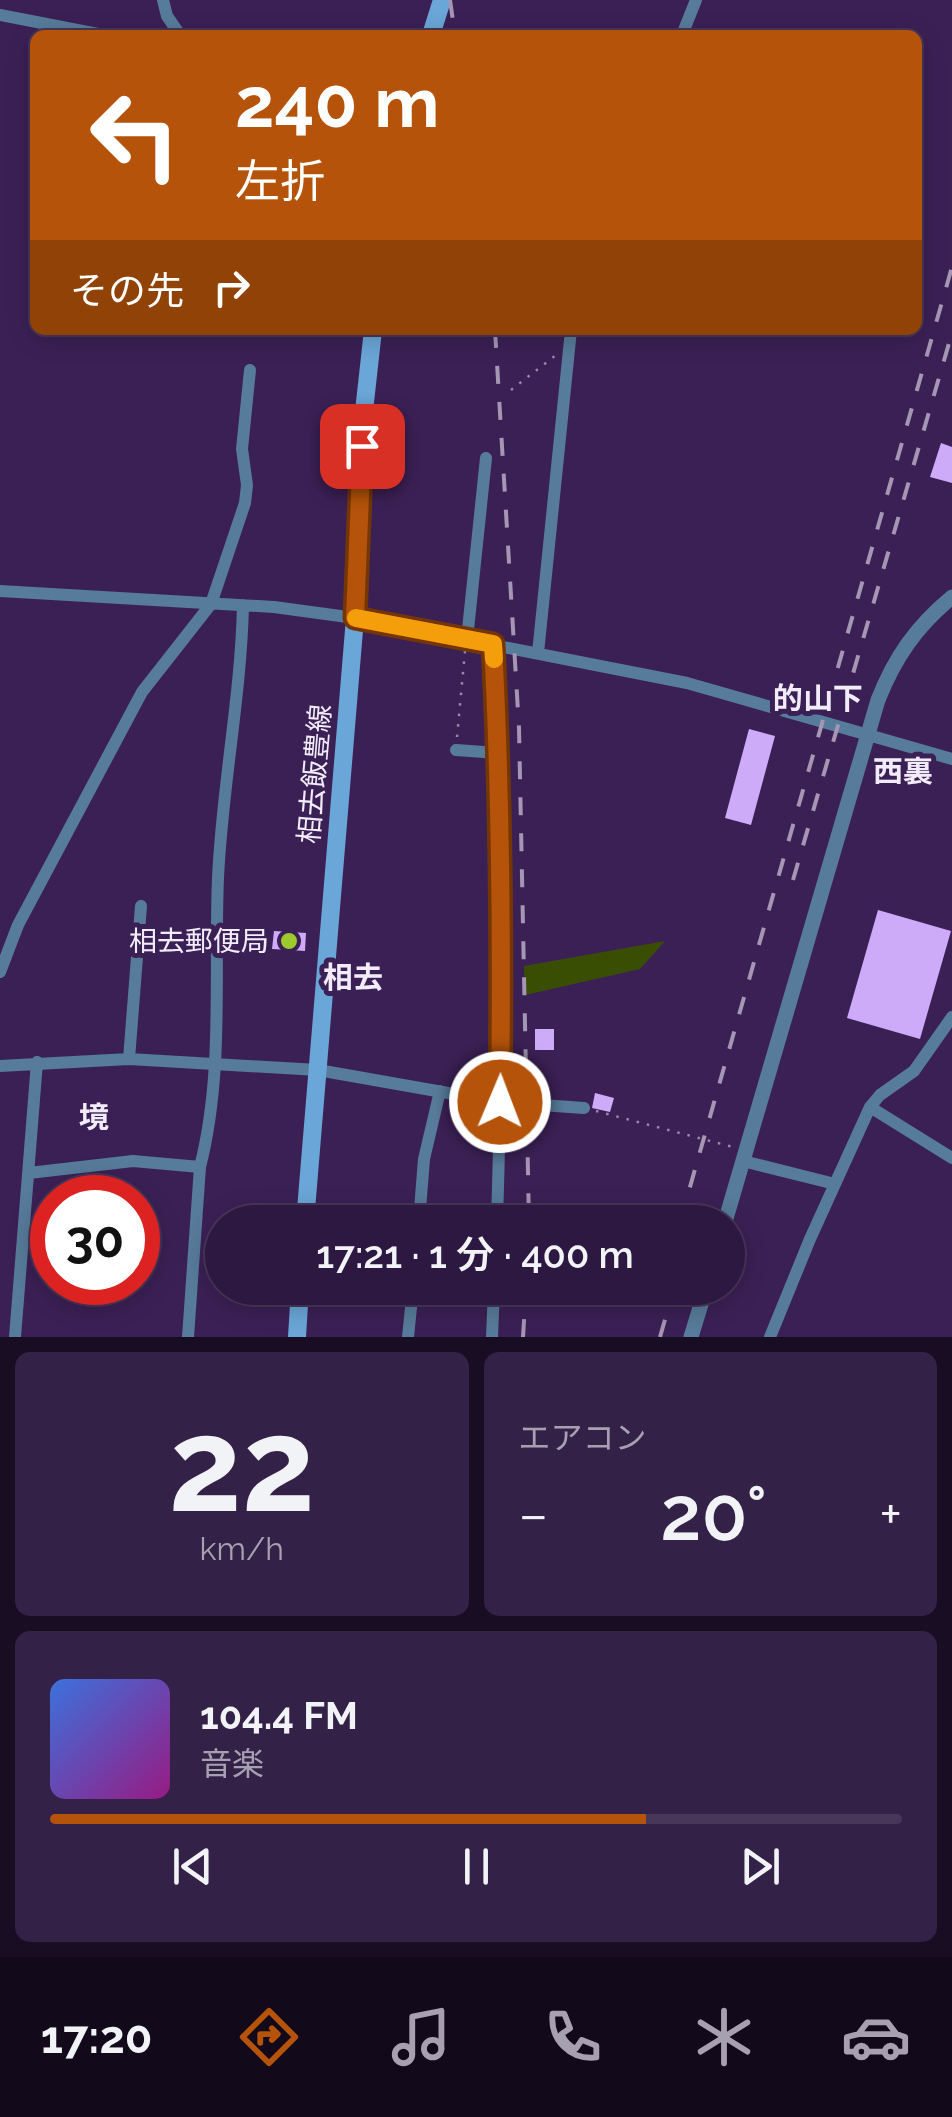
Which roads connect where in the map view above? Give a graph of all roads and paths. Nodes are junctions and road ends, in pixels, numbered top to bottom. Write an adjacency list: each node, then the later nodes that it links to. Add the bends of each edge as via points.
1 (163, 0): 6 (street)
2 (442, 0): 7 (main road)
3 (696, 0): 8 (street)
4 (0, 15): 5 (street)
5 (77, 30)
6 (177, 30)
7 (433, 30)
8 (684, 30)
9 (372, 335): 19 (main road, 相去飯豊線)
10 (570, 335): 11 (street)
11 (568, 345): 13 (path); 22 (street)
12 (250, 370): 17 (street, via 242,450 248,485)
13 (511, 390)
14 (486, 458): 20 (street)
15 (0, 591): 17 (street)
16 (952, 597): 39 (street, via 906,642 878,700)
17 (212, 604): 18 (street); 27 (street, via 142,692 18,925)
18 (242, 605): 19 (street); 31 (street, via 242,666 218,876)
19 (355, 618): 20 (street); 33 (main road, 相去飯豊線)
20 (467, 640): 21 (street); 23 (path)
21 (493, 644): 22 (street); 24 (street)
22 (538, 653): 25 (street, via 750,700)
23 (456, 750): 24 (street)
24 (498, 753): 35 (street)
25 (952, 758)
26 (142, 906): 29 (street)
27 (0, 972)
28 (952, 1017): 36 (street, via 914,1071)
29 (129, 1059): 30 (street); 31 (street)
30 (37, 1062): 32 (street); 41 (street)
31 (214, 1063): 33 (street); 40 (street)
32 (0, 1066)
33 (318, 1070): 34 (street); 43 (main road, 相去飯豊線)
34 (440, 1091): 35 (street); 44 (street)
35 (500, 1102): 37 (street); 45 (street)
36 (870, 1107): 38 (street); 42 (street)
37 (584, 1108)
38 (952, 1158)
39 (743, 1161): 42 (street); 46 (street)
40 (200, 1167): 41 (street, via 132,1161); 52 (street)
41 (28, 1173): 51 (street)
42 (835, 1184): 57 (street)
43 (306, 1205)
44 (420, 1205)
45 (497, 1205)
46 (730, 1205)
47 (299, 1305): 53 (main road)
48 (411, 1305): 54 (street)
49 (493, 1305): 55 (street)
50 (701, 1305): 56 (street)
51 (15, 1337)
52 (188, 1337)
53 (297, 1337)
54 (408, 1337)
55 (492, 1337)
56 (691, 1337)
57 (770, 1337)

